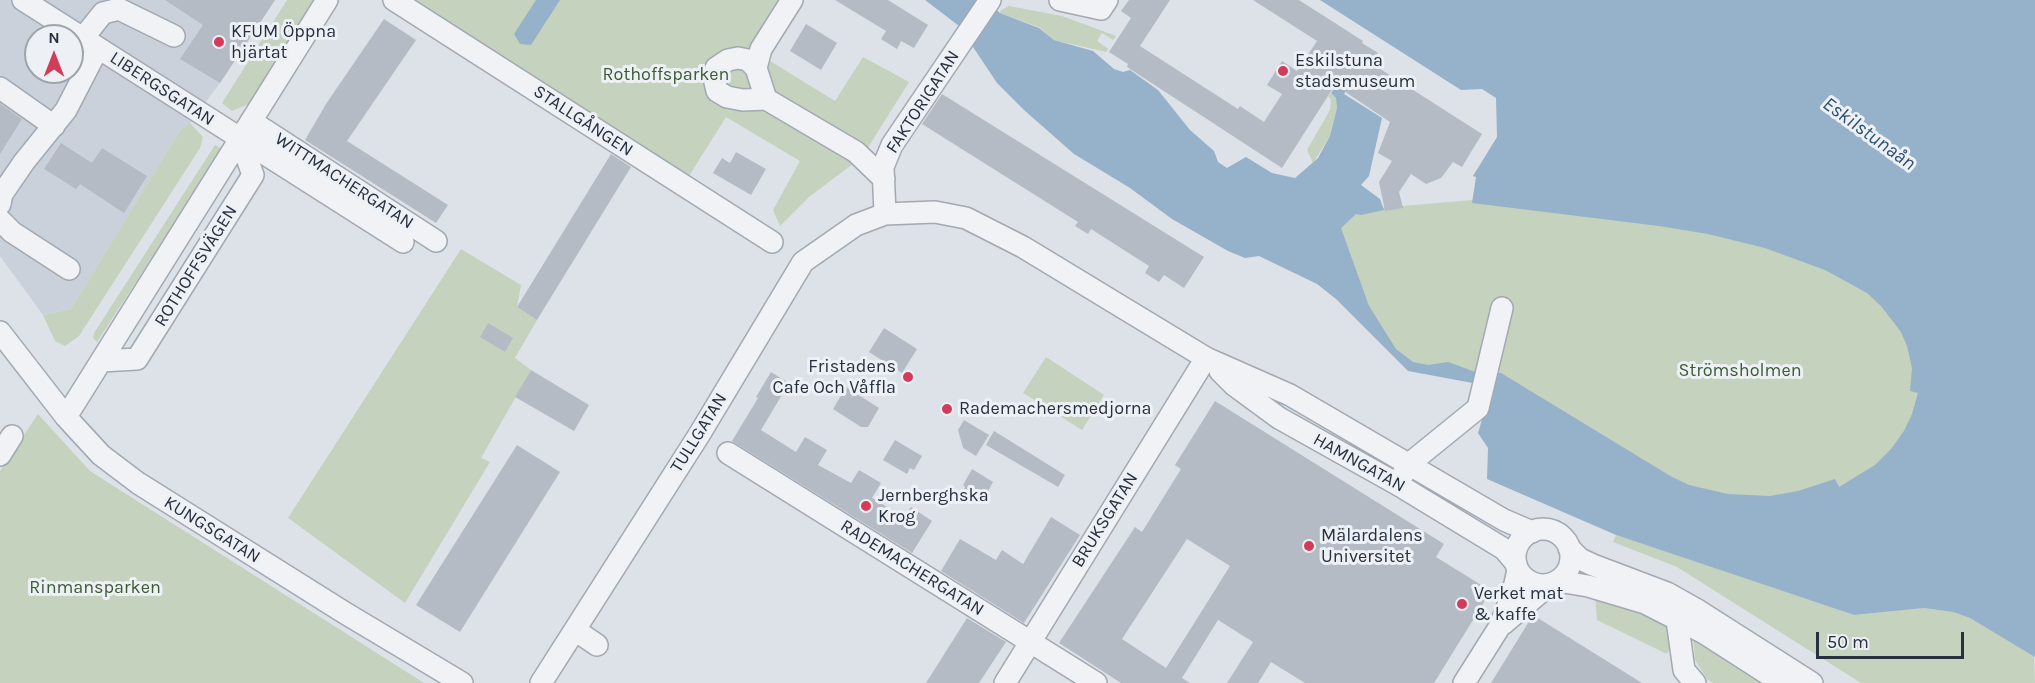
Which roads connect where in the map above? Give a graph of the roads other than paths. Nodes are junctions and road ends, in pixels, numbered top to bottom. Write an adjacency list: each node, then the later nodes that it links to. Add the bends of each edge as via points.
1 (23, 0): 9 (street, LIBERGSGATAN)
2 (327, 0): 14 (street, ROTHOFFSVÄGEN)
3 (394, 0): 21 (street, STALLGÅNGEN)
4 (792, 0): 10 (street, via 761,49)
5 (990, 0): 15 (street, FAKTORIGATAN, via 892,145 883,167)
6 (1060, 0): 7 (street, via 1101,9)
7 (1107, 0)
8 (174, 36): 9 (street, via 119,9 103,13)
9 (90, 43): 13 (street, via 66,110); 14 (street, LIBERGSGATAN)
10 (756, 68): 12 (street); 12 (street, via 748,60 728,60 716,68 717,91 743,100)
11 (0, 88): 13 (street)
12 (766, 99): 15 (street, via 856,152)
13 (54, 126): 16 (street, via 24,162 2,194)
14 (246, 130): 19 (street, WITTMACHERGATAN); 20 (street, WITTMACHERGATAN); 26 (street, ROTHOFFSVÄGEN); 26 (street, ROTHOFFSVÄGEN, via 253,175 137,359)
15 (884, 179): 17 (street, FAKTORIGATAN)
16 (0, 204)
17 (885, 214): 25 (street, HAMNGATAN, via 936,212 966,218 1023,247); 39 (street, TULLGATAN, via 856,225 803,262)
18 (0, 220): 22 (street)
19 (436, 241)
20 (403, 242)
21 (772, 242)
22 (69, 269)
23 (1502, 308): 31 (street, via 1478,408)
24 (0, 332): 27 (street, KUNGSGATAN)
25 (1206, 358): 31 (street, HAMNGATAN, via 1290,395); 32 (street, HAMNGATAN, via 1234,385 1279,418); 40 (street, BRUKSGATAN)
26 (101, 362): 27 (street, ROTHOFFSVÄGEN)
27 (66, 417): 43 (street, KUNGSGATAN, via 101,455 138,483)
28 (12, 436): 30 (street)
29 (728, 453): 40 (street, RADEMACHERGATAN)
30 (0, 455)
31 (1409, 464): 32 (street); 33 (street, HAMNGATAN, via 1504,520)
32 (1398, 484): 35 (street, HAMNGATAN, via 1504,549)
33 (1532, 532): 34 (street, via 1550,530 1565,540); 35 (street, via 1518,544)
34 (1569, 548): 36 (street, via 1569,567); 49 (street, via 1586,562 1675,597)
35 (1517, 566): 36 (street, via 1531,583); 38 (street, via 1513,592)
36 (1554, 583): 37 (street, via 1588,586 1645,603); 38 (street)
37 (1677, 620): 42 (street, via 1684,669); 48 (street)
38 (1500, 626): 47 (street)
39 (575, 630): 41 (street); 44 (street, TULLGATAN)
40 (1030, 642): 45 (street, BRUKSGATAN); 46 (street, RADEMACHERGATAN)
41 (597, 645)
42 (1694, 682)
43 (462, 683)
44 (542, 683)
45 (1005, 683)
46 (1096, 683)
47 (1464, 683)
48 (1782, 683)
49 (1812, 683)

